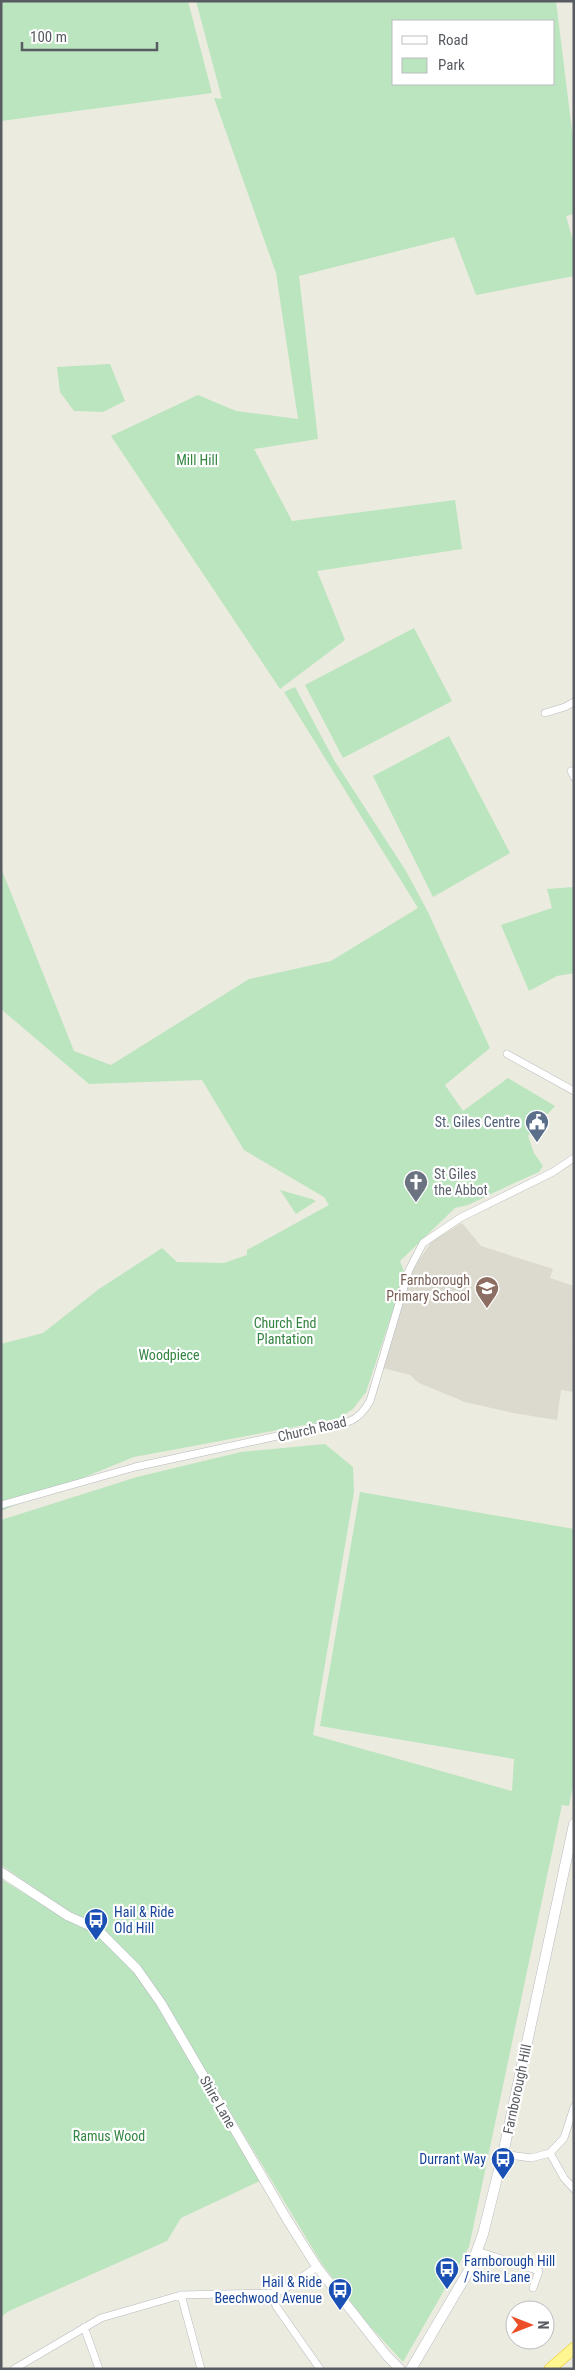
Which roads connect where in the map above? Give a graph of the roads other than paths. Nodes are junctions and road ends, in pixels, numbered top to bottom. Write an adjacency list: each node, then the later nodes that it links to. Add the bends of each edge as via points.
1 (574, 702): 2 (street)
2 (545, 712)
3 (507, 1054): 4 (street)
4 (574, 1092)
5 (574, 1158): 6 (street, Church Road, via 553,1172 460,1218 423,1243 409,1270 370,1401 363,1414 346,1424 323,1426 135,1467)
6 (1, 1505)
7 (574, 1824): 11 (main road, Farnborough Hill)
8 (1, 1872): 14 (street, Shire Lane, via 68,1916 97,1930 136,1969 160,2003)
9 (574, 2107): 10 (street, via 564,2138)
10 (550, 2153): 11 (street, via 530,2158); 12 (street)
11 (503, 2154): 13 (main road, Farnborough Hill)
12 (574, 2189)
13 (477, 2252): 15 (street, via 539,2271); 25 (main road, Farnborough Hill)
14 (317, 2267): 16 (street, via 283,2290); 24 (street, Shire Lane)
15 (532, 2288)
16 (272, 2293): 17 (street); 23 (street, via 276,2306)
17 (181, 2295): 18 (street, via 101,2318); 22 (street)
18 (84, 2327): 20 (street); 21 (street)
19 (574, 2348): 26 (highway)
20 (14, 2369)
21 (99, 2369)
22 (201, 2369)
23 (320, 2369)
24 (400, 2369)
25 (411, 2369)
26 (550, 2369)

